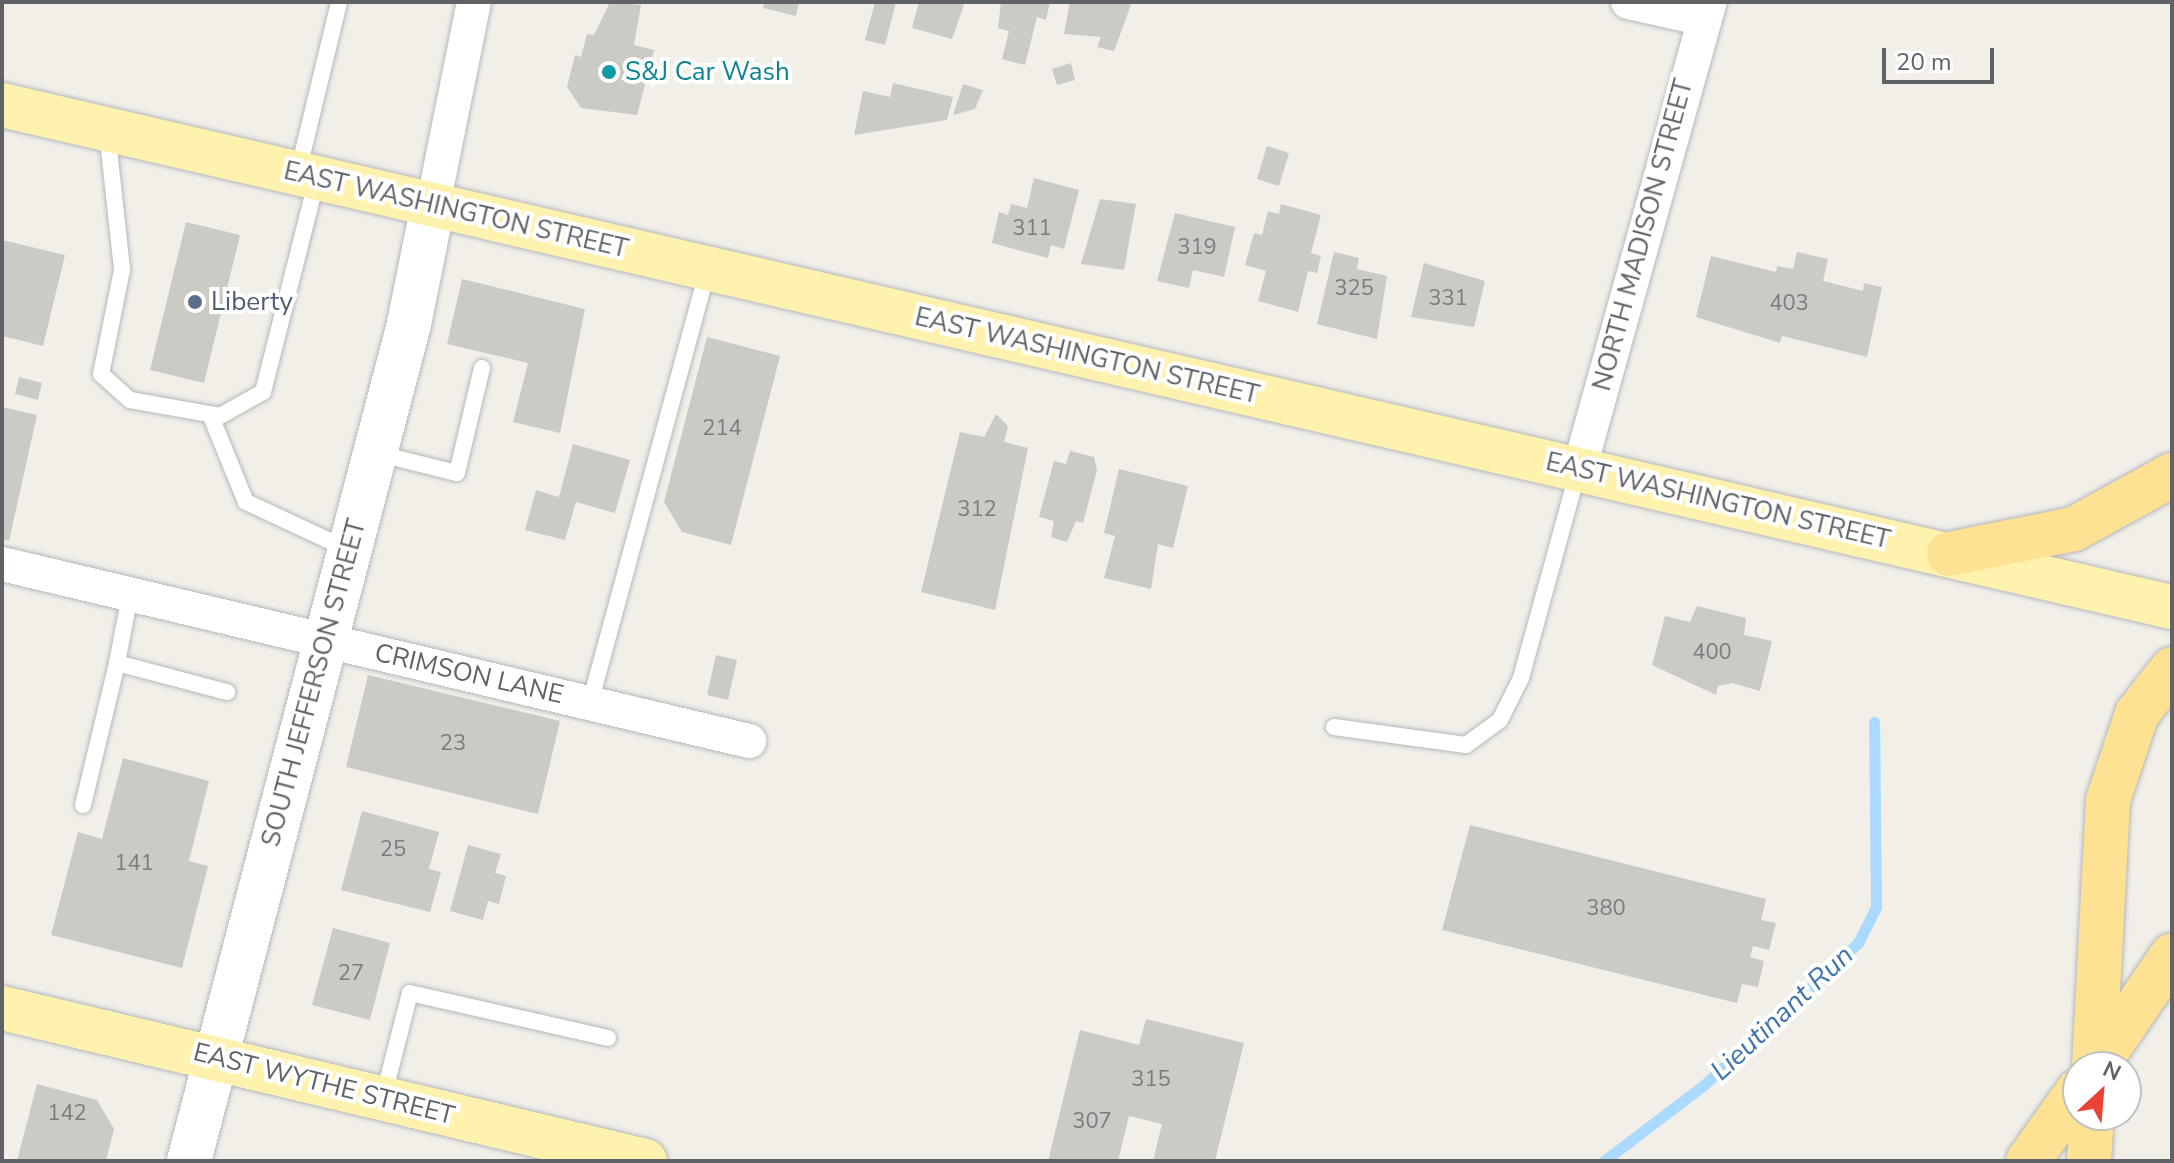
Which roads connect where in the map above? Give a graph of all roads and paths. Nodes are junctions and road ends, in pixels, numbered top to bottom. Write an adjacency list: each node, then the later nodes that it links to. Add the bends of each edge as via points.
1 (339, 2): 7 (lane)
2 (474, 2): 8 (street)
3 (1628, 2): 4 (street)
4 (1707, 11): 13 (street, NORTH MADISON STREET)
5 (2, 105): 6 (main road, EAST WASHINGTON STREET)
6 (107, 129): 7 (main road, EAST WASHINGTON STREET); 11 (lane, via 122,270 101,374 130,400)
7 (308, 176): 8 (main road, EAST WASHINGTON STREET); 11 (lane, via 263,392 220,416)
8 (433, 205): 9 (main road, EAST WASHINGTON STREET); 12 (street, SOUTH JEFFERSON STREET)
9 (708, 268): 13 (main road, EAST WASHINGTON STREET); 24 (lane)
10 (482, 368): 12 (lane, via 457,473)
11 (210, 414): 15 (lane, via 246,502)
12 (374, 453): 15 (street, SOUTH JEFFERSON STREET)
13 (1579, 470): 16 (main road, EAST WASHINGTON STREET); 25 (lane, via 1521,678 1500,720 1466,745)
14 (2172, 475): 16 (highway, via 2074,529)
15 (348, 549): 20 (street, SOUTH JEFFERSON STREET)
16 (1949, 554): 19 (main road, EAST WASHINGTON STREET)
17 (2, 564): 18 (street, CRIMSON LANE)
18 (130, 595): 20 (street, CRIMSON LANE); 21 (lane)
19 (2172, 607)
20 (324, 640): 24 (street, CRIMSON LANE); 33 (street, SOUTH JEFFERSON STREET)
21 (117, 663): 23 (lane); 27 (lane)
22 (2172, 669): 31 (highway, via 2137,714 2108,800)
23 (227, 692)
24 (590, 703): 26 (street, CRIMSON LANE)
25 (1334, 727)
26 (749, 741)
27 (83, 805)
28 (2172, 955): 32 (highway)
29 (2, 1008): 33 (main road, EAST WYTHE STREET)
30 (608, 1038): 34 (lane, via 410,993)
31 (2096, 1051)
32 (2106, 1051)
33 (218, 1058): 34 (main road, EAST WYTHE STREET); 37 (street, SOUTH JEFFERSON STREET)
34 (383, 1098): 38 (main road, EAST WYTHE STREET)
35 (2062, 1113): 39 (highway)
36 (2091, 1131): 40 (highway)
37 (189, 1161)
38 (645, 1161)
39 (2028, 1161)
40 (2089, 1161)

